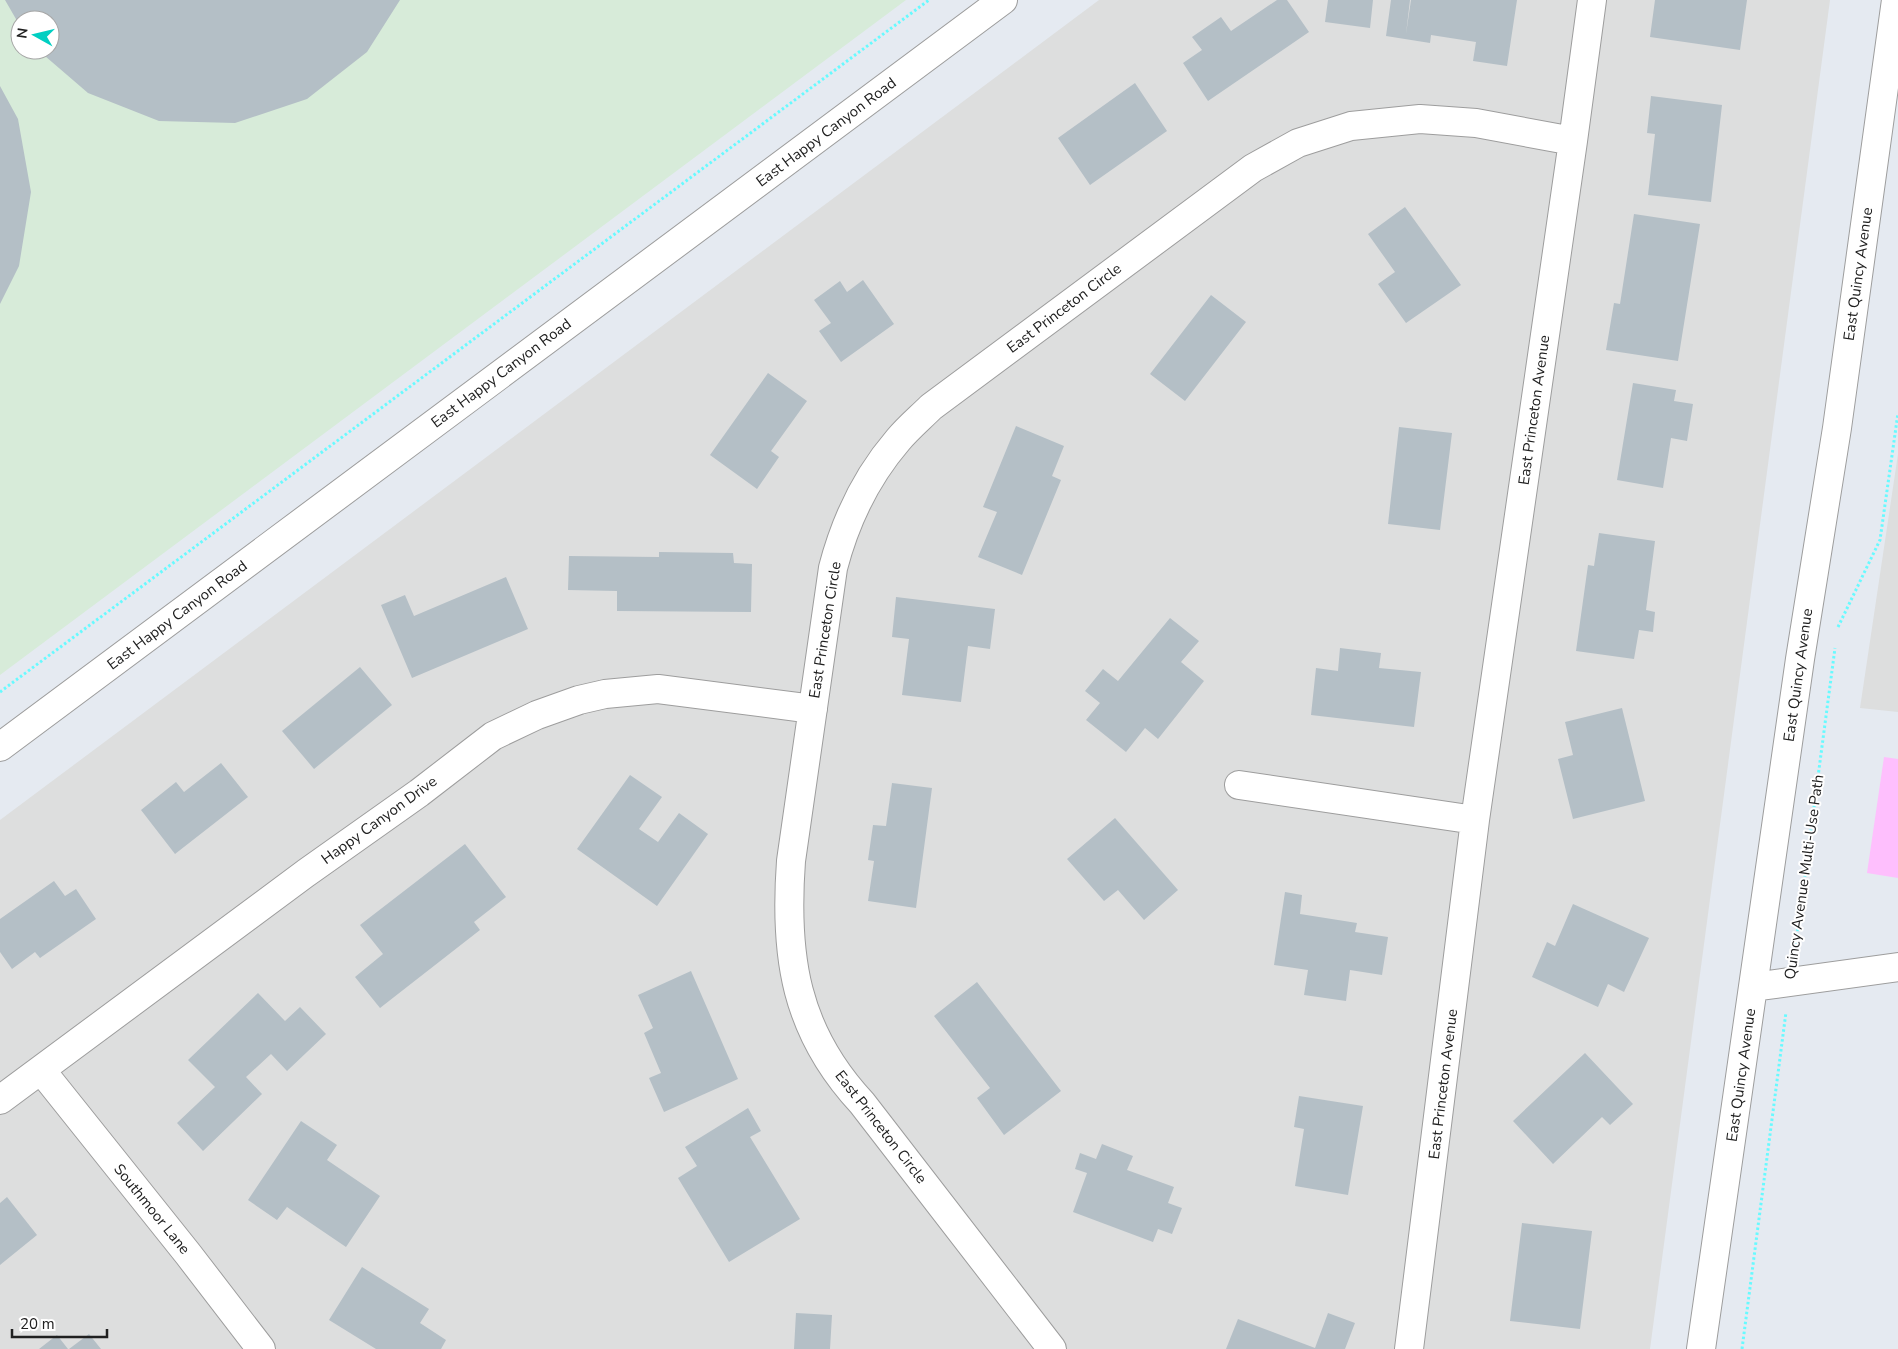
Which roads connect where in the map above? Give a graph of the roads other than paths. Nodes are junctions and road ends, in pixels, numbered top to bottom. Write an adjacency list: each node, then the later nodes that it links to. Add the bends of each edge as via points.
1 (1003, 0): 8 (street, East Happy Canyon Road)
2 (1592, 0): 6 (street, East Princeton Avenue)
3 (1896, 0): 4 (street, East Quincy Avenue)
4 (1894, 43): 5 (street, East Quincy Avenue)
5 (1890, 102): 12 (street, East Quincy Avenue, via 1800,659)
6 (1573, 140): 7 (street, East Princeton Circle, via 1476,123 1420,119 1351,126 1298,144 1253,168 931,407 882,460 853,510 839,544 832,568); 10 (street, East Princeton Avenue)
7 (813, 709): 13 (street, Happy Canyon Drive, via 658,689 605,694 537,715 493,736); 16 (street, East Princeton Circle, via 788,900 792,962 799,995 813,1031 842,1081)
8 (0, 746)
9 (1240, 785): 10 (street)
10 (1476, 820): 17 (street, East Princeton Avenue)
11 (1898, 967): 12 (street)
12 (1754, 987): 18 (street, East Quincy Avenue)
13 (41, 1070): 14 (street, Happy Canyon Drive); 15 (street, Southmoor Lane)
14 (0, 1100)
15 (261, 1349)
16 (1052, 1349)
17 (1409, 1349)
18 (1701, 1349)

